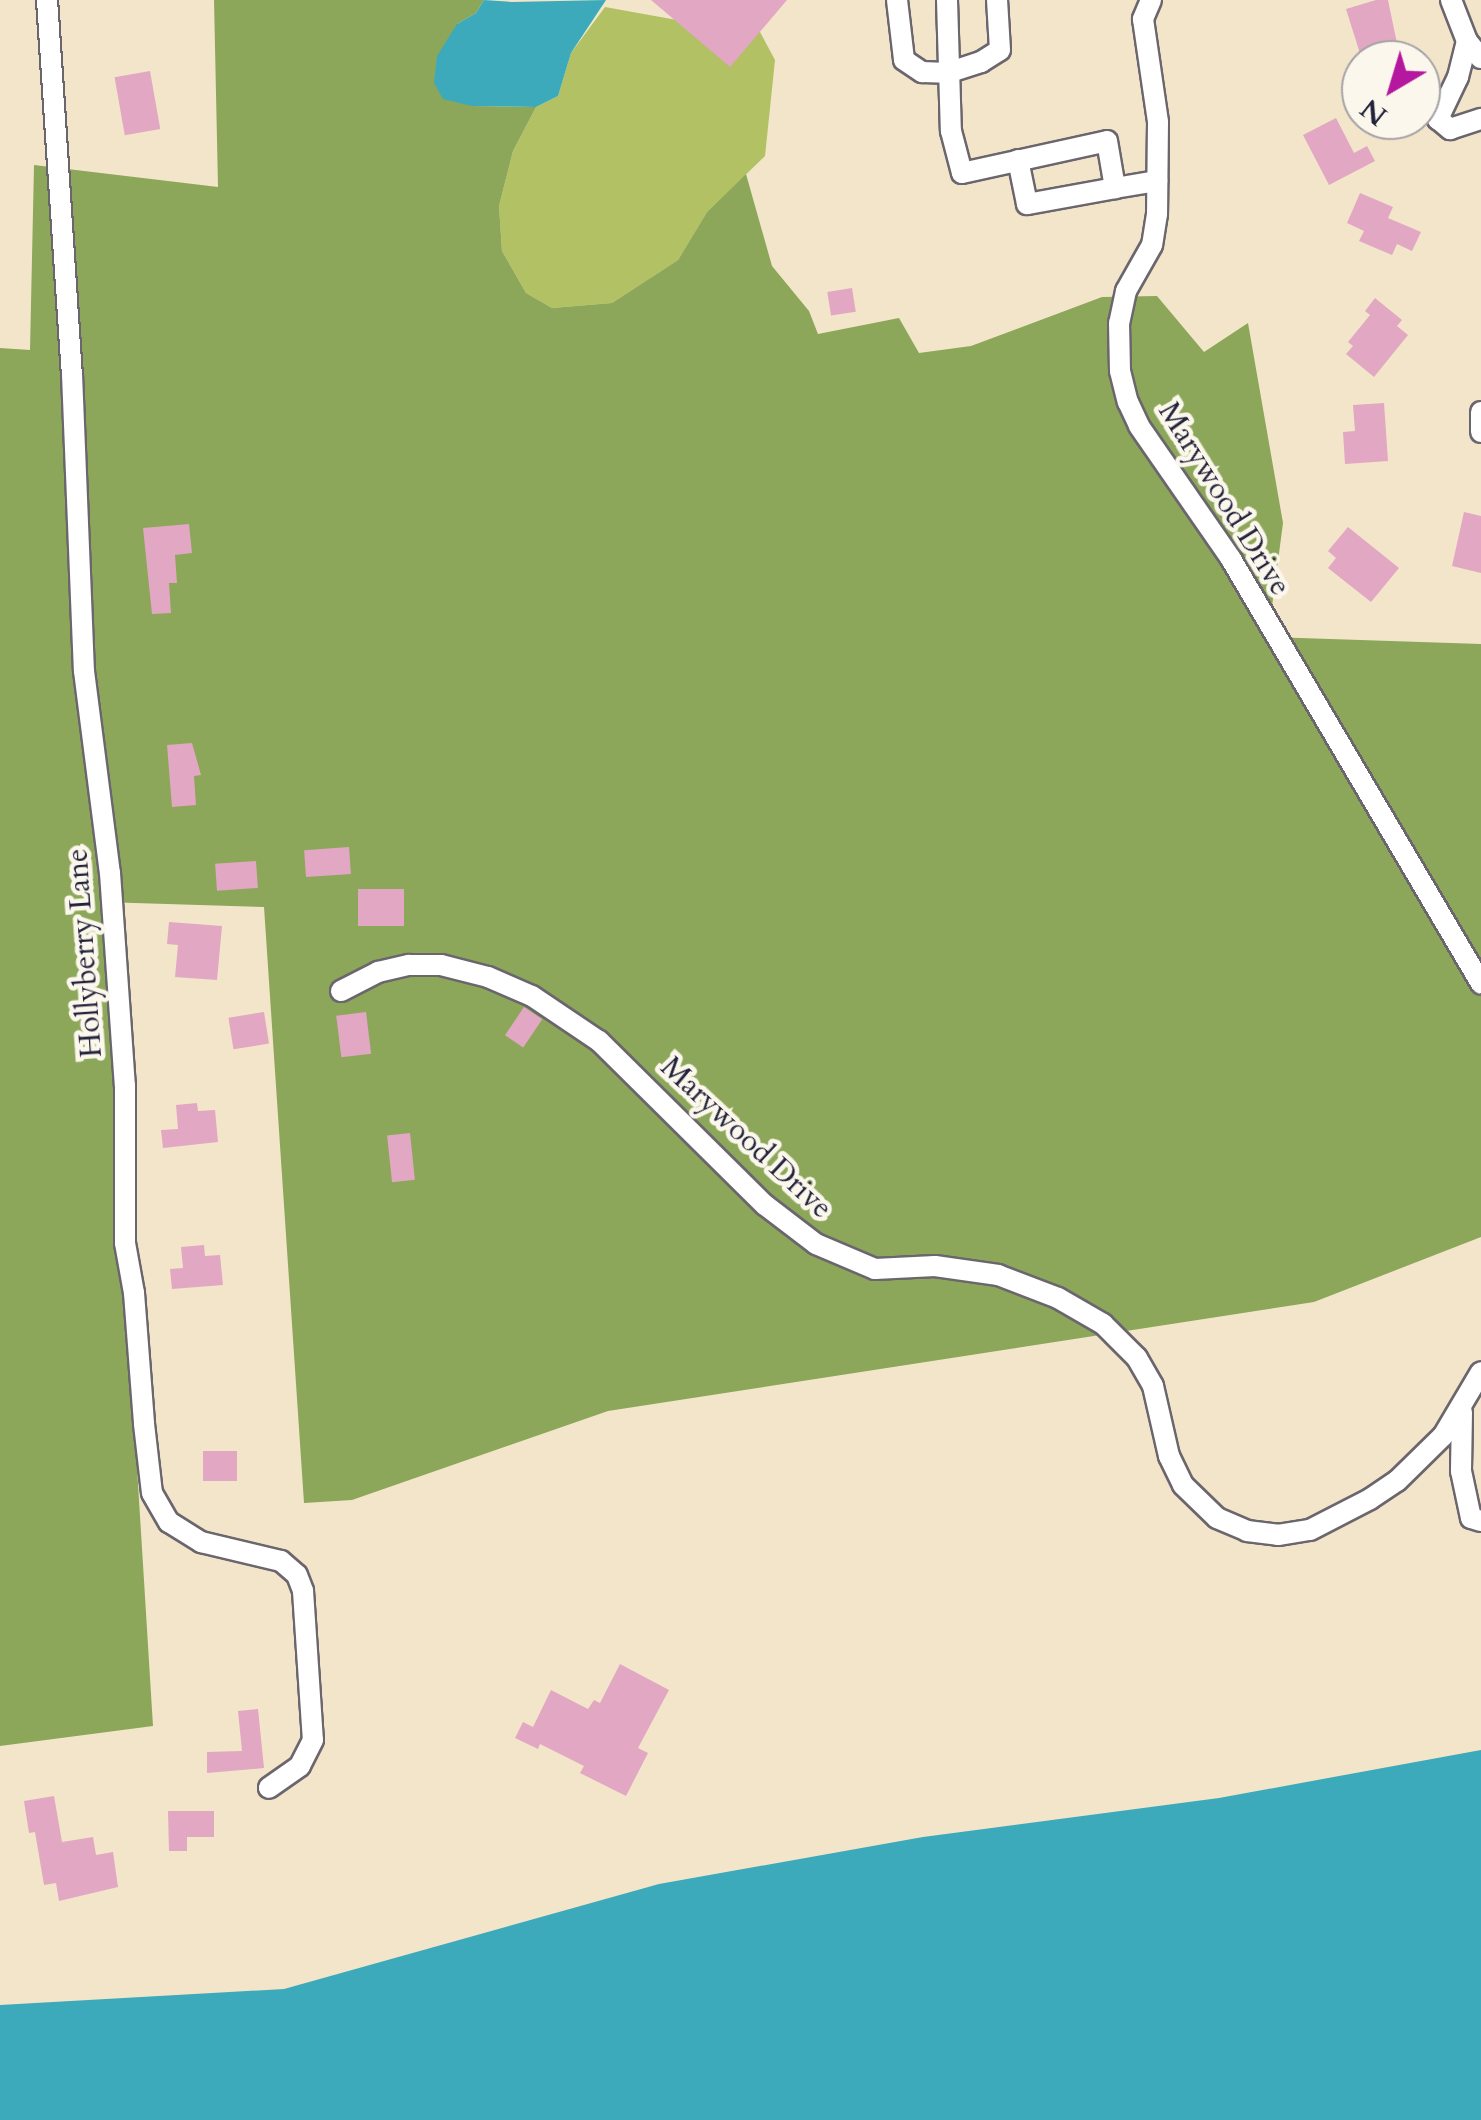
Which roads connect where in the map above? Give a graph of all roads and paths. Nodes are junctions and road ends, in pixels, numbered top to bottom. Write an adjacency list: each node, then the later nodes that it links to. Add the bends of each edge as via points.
1 (47, 0): 21 (street, Hollyberry Lane, via 84,671 110,873 125,1085 125,1243 152,1492 169,1522 201,1542 281,1560 304,1591 312,1740 300,1766)
2 (898, 0): 9 (street, via 904,60 922,72)
3 (947, 0): 9 (street)
4 (997, 0): 9 (street, via 1000,50)
5 (1151, 0): 12 (street, Marywood Drive, via 1142,19 1158,122)
6 (1451, 0): 7 (street)
7 (1468, 41): 8 (street); 10 (street, via 1438,119 1450,129)
8 (1481, 58)
9 (950, 72): 11 (street, via 951,131 962,173)
10 (1481, 119)
11 (1018, 160): 13 (street, via 1027,204); 13 (street, via 1107,141)
12 (1158, 181): 13 (street); 16 (street, Marywood Drive, via 1152,245 1126,291 1119,323 1128,402 1230,559)
13 (1114, 188)
14 (1481, 412): 15 (street)
15 (1481, 432)
16 (1481, 984)
17 (341, 991): 19 (street, Marywood Drive, via 409,965 488,976 599,1041 765,1206 816,1244 875,1269 934,1266 998,1275 1092,1318 1127,1346 1152,1386 1182,1485 1232,1526 1278,1535 1325,1524 1397,1481)
18 (1481, 1372): 19 (street, Marywood Drive)
19 (1462, 1410): 20 (street, via 1461,1471 1471,1518)
20 (1481, 1521)
21 (269, 1788)

